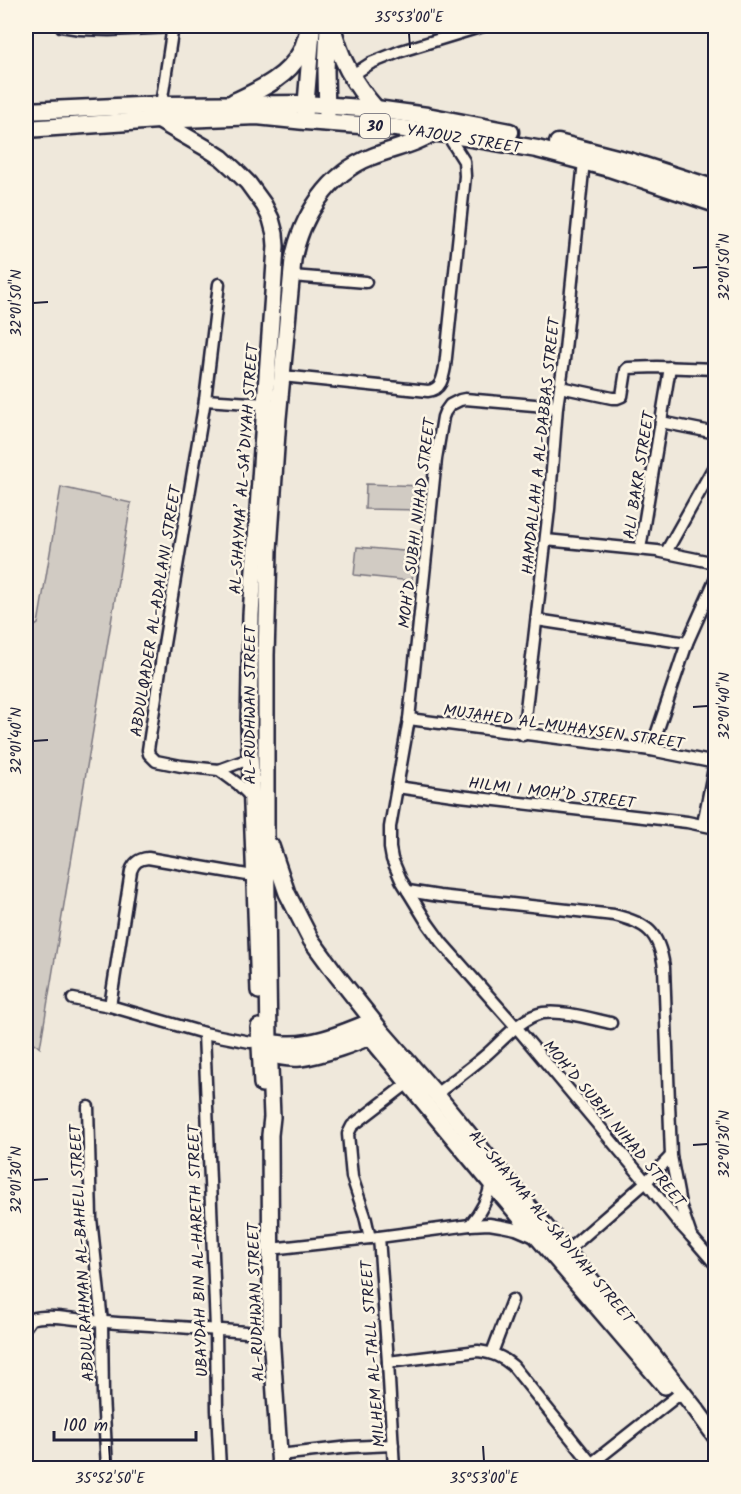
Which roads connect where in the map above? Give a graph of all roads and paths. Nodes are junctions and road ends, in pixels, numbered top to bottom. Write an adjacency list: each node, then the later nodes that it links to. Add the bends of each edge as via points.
1 (61, 26): 2 (street, via 109,30)
2 (173, 26): 13 (street)
3 (311, 26): 8 (main road, via 293,64 269,84); 9 (main road)
4 (330, 26): 7 (main road); 10 (main road)
5 (483, 26): 6 (street)
6 (469, 27): 7 (street, via 401,51)
7 (351, 76): 11 (main road)
8 (230, 104): 9 (main road, YAJOUZ STREET / 30); 13 (main road, YAJOUZ STREET / 30)
9 (305, 104): 10 (main road, YAJOUZ STREET / 30); 14 (main road)
10 (327, 105): 11 (main road, YAJOUZ STREET / 30); 15 (main road)
11 (376, 109): 19 (main road, YAJOUZ STREET / 30, via 535,137)
12 (26, 111): 13 (main road, YAJOUZ STREET / 30)
13 (159, 112): 14 (main road, YAJOUZ STREET / 30); 16 (main road, YAJOUZ STREET / 30); 21 (main road, AL-SHAYMA’ AL-SA’DIYAH STREET, via 222,158 248,183 271,219)
14 (305, 121): 15 (main road, YAJOUZ STREET / 30)
15 (327, 122): 17 (main road, YAJOUZ STREET / 30)
16 (26, 129)
17 (441, 133): 18 (main road, YAJOUZ STREET / 30); 22 (main road, via 371,156 346,170 310,212); 28 (street, via 464,161 465,176 445,367 439,386 428,391)
18 (584, 161): 20 (main road, YAJOUZ STREET / 30); 29 (street, HAMDALLAH A AL-DABBAS STREET)
19 (716, 189)
20 (716, 204)
21 (276, 246): 22 (main road); 31 (main road, AL-SHAYMA’ AL-SA’DIYAH STREET)
22 (296, 246): 23 (main road)
23 (292, 276): 24 (street); 28 (main road, AL-RUDHWAN STREET)
24 (366, 282)
25 (219, 284): 30 (street, ABDULQADER AL-ADALANI STREET)
26 (670, 367): 27 (street); 29 (street, via 628,368 622,396 617,398); 33 (street, ALI BAKR STREET)
27 (716, 369)
28 (282, 376): 42 (main road, AL-RUDHWAN STREET)
29 (560, 387): 32 (street, HAMDALLAH A AL-DABBAS STREET)
30 (205, 400): 31 (street); 51 (street, ABDULQADER AL-ADALANI STREET, via 148,746 156,761)
31 (265, 404): 41 (main road, AL-SHAYMA’ AL-SA’DIYAH STREET)
32 (558, 407): 36 (street, HAMDALLAH A AL-DABBAS STREET); 46 (street, MOH’D SUBHI NIHAD STREET, via 465,399 454,402 445,412 436,459)
33 (661, 422): 34 (street); 37 (street, ALI BAKR STREET)
34 (716, 433)
35 (716, 463): 38 (street)
36 (546, 540): 37 (street); 43 (street, HAMDALLAH A AL-DABBAS STREET)
37 (640, 549): 38 (street, ALI BAKR STREET)
38 (666, 552): 39 (street, ALI BAKR STREET)
39 (716, 563)
40 (716, 578): 44 (street)
41 (252, 615): 42 (main road); 45 (main road, AL-SHAYMA’ AL-SA’DIYAH STREET)
42 (268, 615): 45 (main road, AL-RUDHWAN STREET)
43 (537, 620): 44 (street); 47 (street, HAMDALLAH A AL-DABBAS STREET)
44 (687, 643): 48 (street)
45 (258, 654): 49 (main road, AL-SHAYMA’ AL-SA’DIYAH STREET); 56 (main road, AL-RUDHWAN STREET)
46 (409, 719): 47 (street, MUJAHED AL-MUHAYSEN STREET); 52 (street, MOH’D SUBHI NIHAD STREET)
47 (523, 735): 48 (street, MUJAHED AL-MUHAYSEN STREET)
48 (651, 750): 50 (street, MUJAHED AL-MUHAYSEN STREET)
49 (249, 759): 51 (street, ABDULQADER AL-ADALANI STREET); 53 (main road, AL-SHAYMA’ AL-SA’DIYAH STREET)
50 (715, 763): 54 (street)
51 (219, 770): 53 (street)
52 (397, 787): 54 (street, HILMI I MOH’D STREET); 58 (street, MOH’D SUBHI NIHAD STREET, via 390,848)
53 (250, 796): 57 (main road, AL-SHAYMA’ AL-SA’DIYAH STREET)
54 (703, 824): 55 (street, HILMI I MOH’D STREET)
55 (716, 828)
56 (266, 832): 62 (main road, via 286,893 311,940); 65 (main road, AL-RUDHWAN STREET)
57 (254, 876): 60 (street, via 148,858 135,863); 65 (main road, AL-RUDHWAN STREET)
58 (408, 891): 63 (street, MOH’D SUBHI NIHAD STREET, via 441,942); 69 (street, via 614,915 628,918 653,933 662,951 664,967)
59 (73, 999): 60 (street)
60 (110, 1006): 64 (street)
61 (611, 1023): 63 (street, via 545,1012)
62 (371, 1028): 65 (main road, via 300,1058); 66 (main road, AL-SHAYMA' AL-SA'DIYAH STREET); 67 (main road, AL-SHAYMA' AL-SA'DIYAH STREET)
63 (517, 1028): 67 (street); 70 (street, MOH’D SUBHI NIHAD STREET)
64 (204, 1033): 65 (street); 82 (street, UBAYDAH BIN AL-HARETH STREET)
65 (262, 1046): 76 (main road, AL-RUDHWAN STREET, via 264,1119 270,1135)
66 (408, 1083): 71 (main road, AL-SHAYMA' AL-SA'DIYAH STREET); 74 (street, MILHEM AL-TALL STREET, via 352,1126 348,1134 352,1177)
67 (436, 1094): 77 (main road, AL-SHAYMA' AL-SA'DIYAH STREET)
68 (88, 1107): 80 (street, ABDULRAHMAN AL-BAHELI STREET, via 91,1218)
69 (671, 1156): 70 (street); 73 (street)
70 (646, 1182): 73 (street, MOH’D SUBHI NIHAD STREET); 77 (street)
71 (491, 1183): 72 (street, via 487,1201); 75 (main road, AL-SHAYMA' AL-SA'DIYAH STREET)
72 (470, 1225): 74 (street); 75 (street, via 501,1226)
73 (691, 1236): 78 (street, MOH’D SUBHI NIHAD STREET)
74 (375, 1238): 76 (street); 85 (street, MILHEM AL-TALL STREET)
75 (538, 1238): 86 (main road, AL-SHAYMA' AL-SA'DIYAH STREET)
76 (270, 1249): 83 (main road, AL-RUDHWAN STREET)
77 (567, 1251): 86 (main road, AL-SHAYMA' AL-SA'DIYAH STREET, via 631,1327)
78 (716, 1265)
79 (512, 1300): 84 (street)
80 (102, 1322): 81 (street, via 43,1316 31,1319); 82 (street); 92 (street, ABDULRAHMAN AL-BAHELI STREET)
81 (26, 1326)
82 (216, 1329): 83 (street); 93 (street, UBAYDAH BIN AL-HARETH STREET)
83 (271, 1334): 90 (main road, AL-RUDHWAN STREET)
84 (492, 1353): 85 (street, via 478,1351); 91 (street, via 513,1366)
85 (388, 1362): 88 (street, MILHEM AL-TALL STREET)
86 (679, 1395): 87 (main road, AL-SHAYMA' AL-SA'DIYAH STREET); 89 (main road, AL-SHAYMA' AL-SA'DIYAH STREET); 91 (street)
87 (716, 1437)
88 (393, 1445): 90 (street, via 350,1447); 94 (street, MILHEM AL-TALL STREET)
89 (716, 1450)
90 (279, 1462)
91 (590, 1467)
92 (107, 1468)
93 (220, 1468)
94 (394, 1468)

